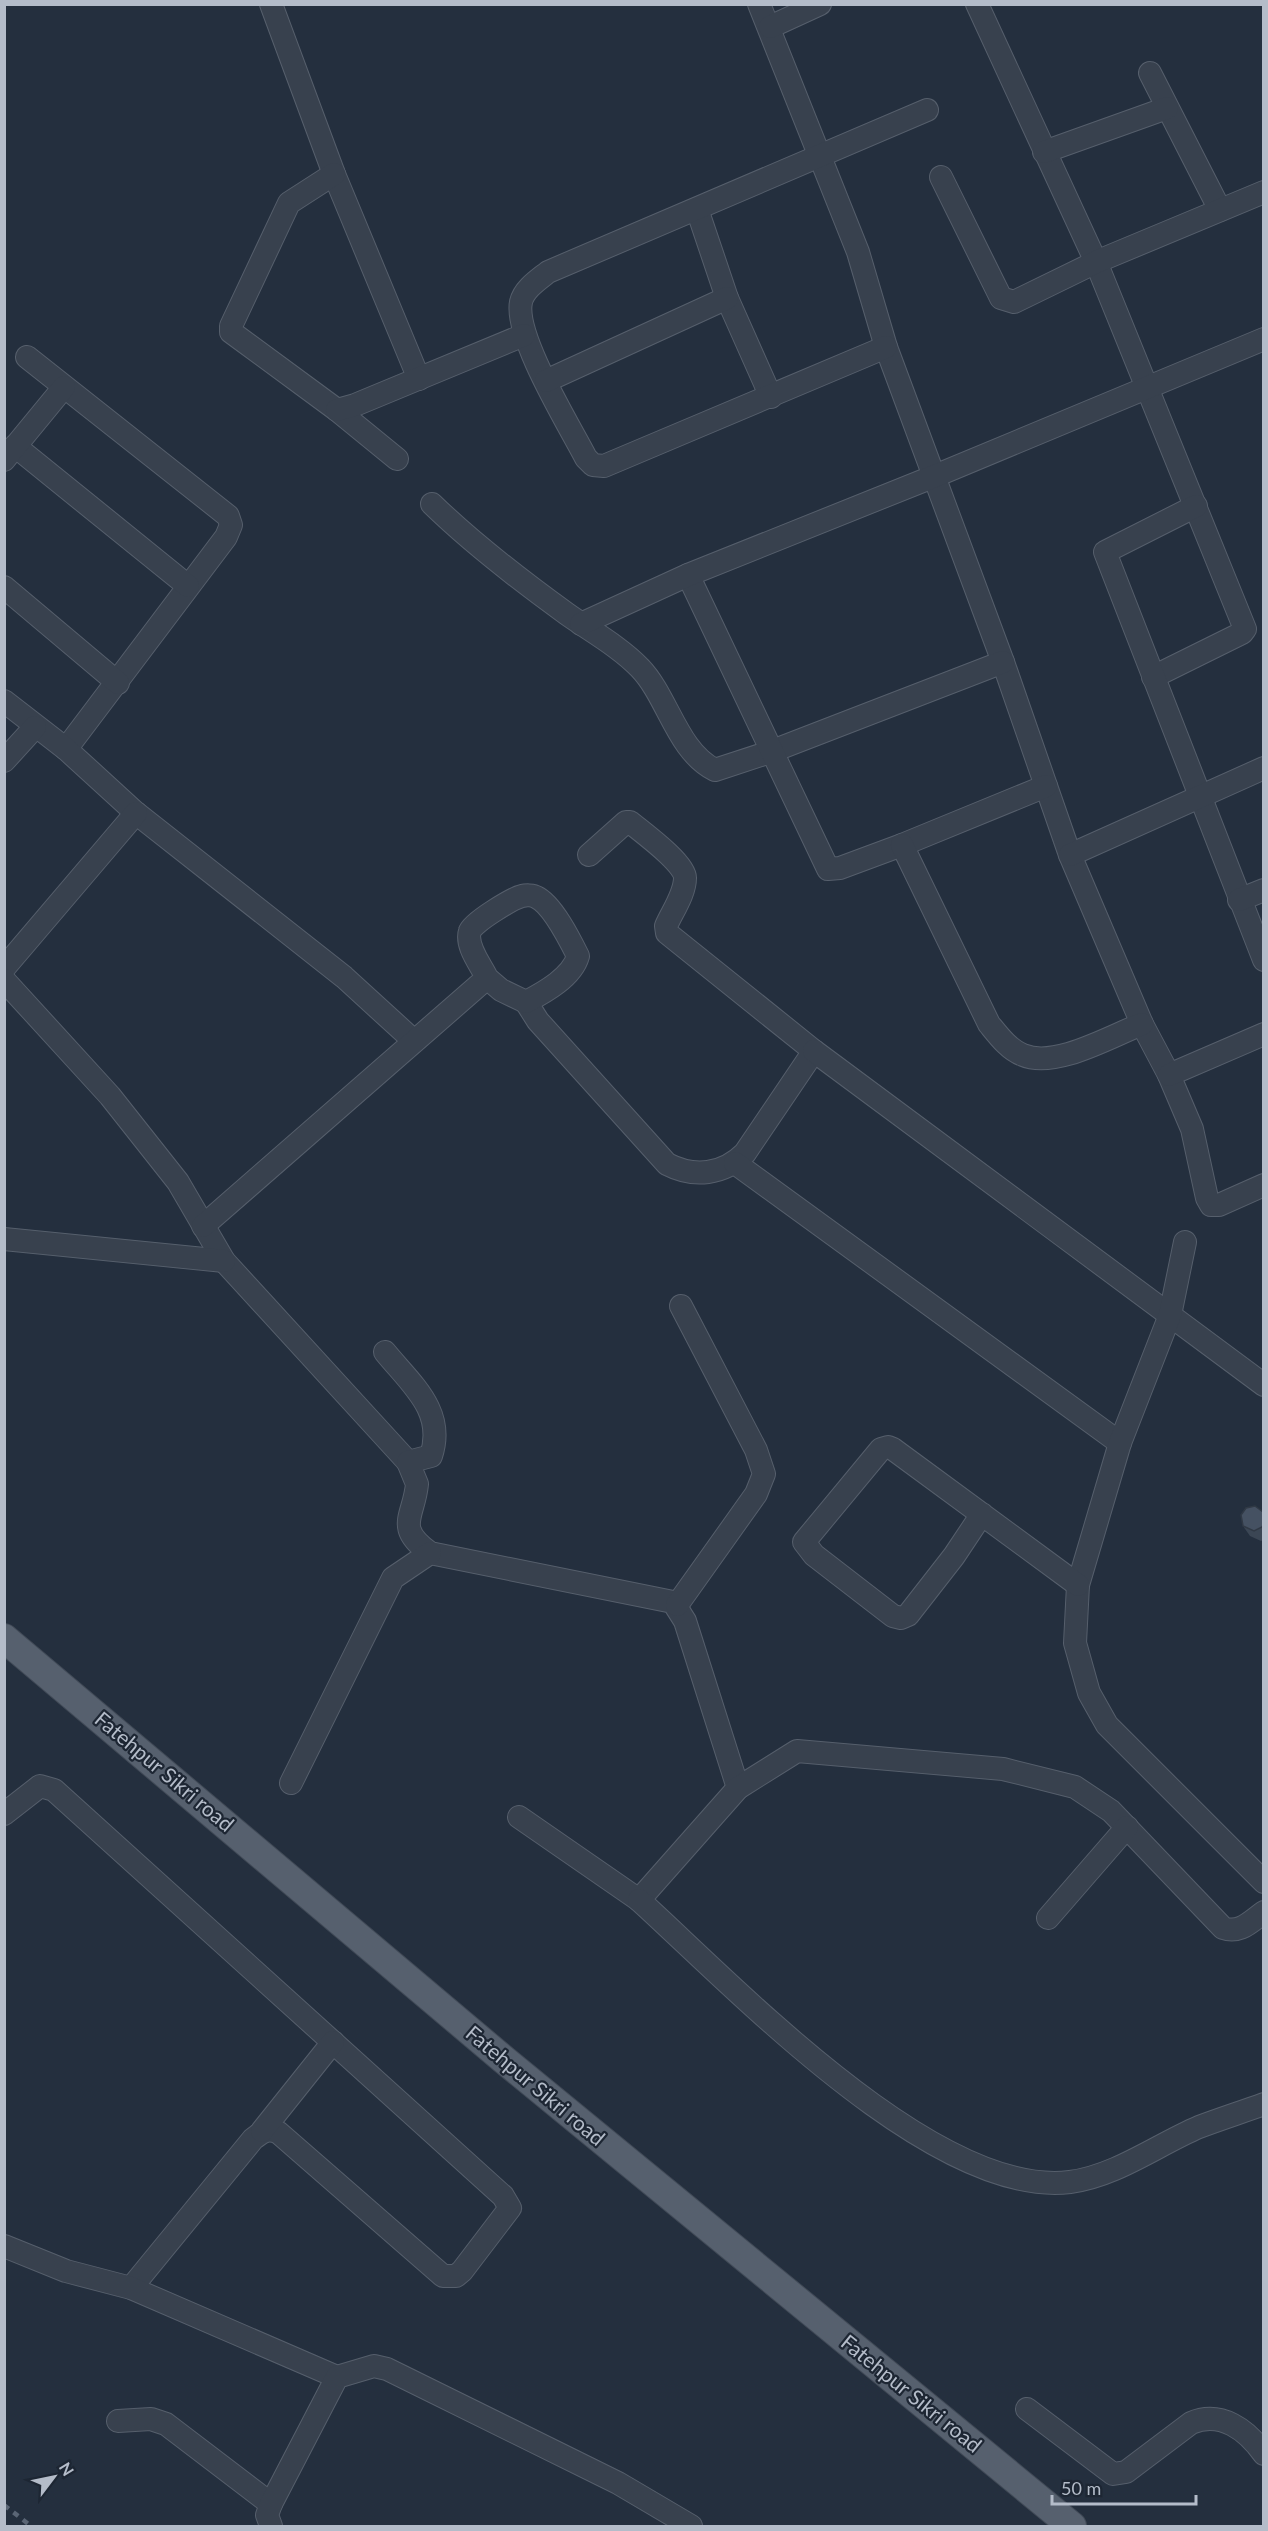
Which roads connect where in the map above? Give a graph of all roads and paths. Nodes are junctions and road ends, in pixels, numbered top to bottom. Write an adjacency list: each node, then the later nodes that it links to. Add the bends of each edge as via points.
1 (272, 4): 11 (street)
2 (759, 4): 5 (street)
3 (820, 4): 5 (street)
4 (977, 4): 9 (street)
5 (770, 27): 10 (street)
6 (1150, 73): 7 (street)
7 (1167, 108): 9 (street); 15 (street)
8 (927, 110): 10 (street)
9 (1044, 152): 16 (street)
10 (818, 156): 14 (street); 20 (street, via 858,252)
11 (334, 174): 22 (street); 27 (street, via 289,203 231,326 234,336)
12 (941, 177): 16 (street, via 1001,298 1014,302)
13 (1263, 192): 15 (street)
14 (697, 209): 17 (street); 18 (street, via 548,272 531,285 521,301)
15 (1220, 210): 16 (street)
16 (1096, 262): 24 (street)
17 (727, 298): 23 (street); 26 (street)
18 (524, 335): 22 (street); 23 (street)
19 (1263, 339): 24 (street)
20 (886, 347): 26 (street); 30 (street)
21 (27, 357): 25 (street)
22 (419, 379): 27 (street)
23 (546, 381): 26 (street, via 586,458 593,465 604,466)
24 (1148, 386): 30 (street); 32 (street)
25 (64, 387): 28 (street); 34 (street, via 228,516 231,525 226,537)
26 (771, 396)
27 (337, 410): 29 (street)
28 (10, 453): 34 (street)
29 (397, 459)
30 (935, 476): 33 (street); 37 (street)
31 (432, 504): 36 (street, via 519,580)
32 (1196, 506): 38 (street, via 1105,551); 38 (street, via 1245,629)
33 (688, 575): 36 (street); 43 (street)
34 (188, 586): 39 (street)
35 (4, 587): 39 (street)
36 (581, 624): 43 (street, via 645,673 706,766 715,770)
37 (1003, 662): 43 (street); 46 (street)
38 (1153, 677): 47 (street)
39 (118, 683): 42 (street)
40 (4, 701): 41 (street)
41 (35, 727): 42 (street); 44 (street)
42 (66, 749): 48 (street)
43 (770, 752): 49 (street, via 828,869)
44 (4, 761)
45 (1263, 768): 47 (street)
46 (1046, 786): 49 (street); 51 (street)
47 (1198, 797): 51 (street); 53 (street)
48 (136, 813): 55 (street); 61 (street, via 344,977)
49 (902, 845): 59 (street, via 989,1024 1002,1041 1022,1055 1041,1060)
50 (589, 855): 62 (street, via 630,822 678,863 686,875 666,926 667,933)
51 (1070, 855): 59 (street)
52 (1263, 890): 53 (street)
53 (1239, 900): 54 (street)
54 (1263, 960)
55 (4, 968)
56 (487, 978): 58 (street); 58 (street, via 469,943 470,930 523,895 535,896 547,905 578,956 575,967); 61 (street)
57 (4, 980): 66 (street, via 110,1096 178,1182)
58 (526, 1002): 64 (street, via 538,1021 667,1164 698,1174)
59 (1142, 1024): 63 (street)
60 (1263, 1034): 63 (street)
61 (414, 1041): 66 (street)
62 (814, 1051): 64 (street); 71 (street)
63 (1169, 1075): 65 (street, via 1192,1129 1211,1205 1227,1203)
64 (735, 1163): 74 (street)
65 (1263, 1185)
66 (203, 1226): 69 (street)
67 (4, 1239): 69 (street)
68 (1185, 1242): 71 (street)
69 (224, 1261): 75 (street)
70 (681, 1306): 79 (street, via 756,1450 764,1474 756,1494)
71 (1170, 1315): 73 (street); 74 (street)
72 (385, 1352): 75 (street, via 431,1411 436,1425 431,1456)
73 (1263, 1385)
74 (1120, 1443): 78 (street)
75 (408, 1462): 77 (street, via 417,1484 408,1527 417,1544)
76 (982, 1514): 76 (street, via 888,1447 880,1449 804,1542 814,1555 893,1616 901,1618 908,1615 954,1556); 78 (street)
77 (429, 1553): 79 (street); 81 (street, via 393,1578)
78 (1078, 1585): 86 (street, via 1075,1643 1097,1710 1107,1725)
79 (676, 1605): 82 (street, via 685,1621)
80 (4, 1638): 101 (main road, Fatehpur Sikri road, via 512,2067)
81 (291, 1783)
82 (738, 1788): 85 (street, via 797,1751 914,1760 1003,1769 1075,1787); 87 (street)
83 (4, 1814): 90 (street, via 40,1786 54,1790)
84 (519, 1817): 87 (street)
85 (1127, 1827): 88 (street, via 1223,1928 1244,1928); 89 (street)
86 (1263, 1882)
87 (639, 1900): 91 (street, via 765,2019 906,2130 1000,2176 1070,2182 1103,2173 1200,2127)
88 (1263, 1912)
89 (1048, 1918)
90 (333, 2042): 92 (street); 92 (street, via 503,2196 510,2208 462,2271 456,2276 443,2276 279,2133)
91 (1263, 2104)
92 (262, 2131): 94 (street)
93 (4, 2246): 94 (street, via 66,2271)
94 (131, 2288): 95 (street)
95 (337, 2377): 99 (street); 100 (street, via 374,2366 387,2369 618,2483)
96 (1027, 2409): 98 (street, via 1113,2474 1126,2472 1203,2418 1238,2427)
97 (118, 2421): 99 (street, via 151,2419 166,2424)
98 (1263, 2454)
99 (271, 2515)
100 (691, 2526)
101 (1072, 2526)

